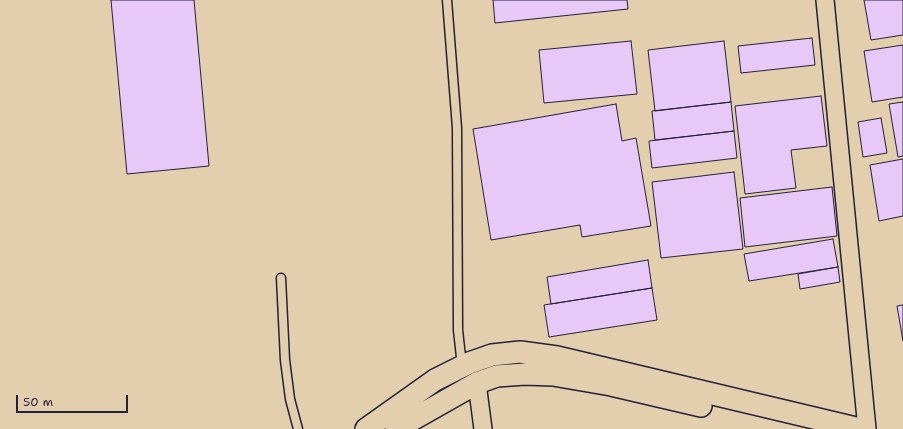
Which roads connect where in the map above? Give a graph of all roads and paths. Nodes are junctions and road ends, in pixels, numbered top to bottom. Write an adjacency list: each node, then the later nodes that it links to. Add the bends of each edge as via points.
1 (447, 0): 4 (lane, via 457,128 458,330)
2 (825, 0): 14 (street)
3 (281, 278): 8 (lane, via 285,360 290,399)
4 (462, 366): 5 (street, via 492,355 520,352 557,357); 9 (street, via 436,380)
5 (613, 378): 6 (street, via 525,374 497,376); 7 (street)
6 (477, 383): 10 (street); 11 (street)
7 (751, 410): 12 (street); 13 (street)
8 (298, 429)
9 (366, 429)
10 (396, 429)
11 (483, 429)
12 (800, 429)
13 (860, 429)
14 (867, 429)

